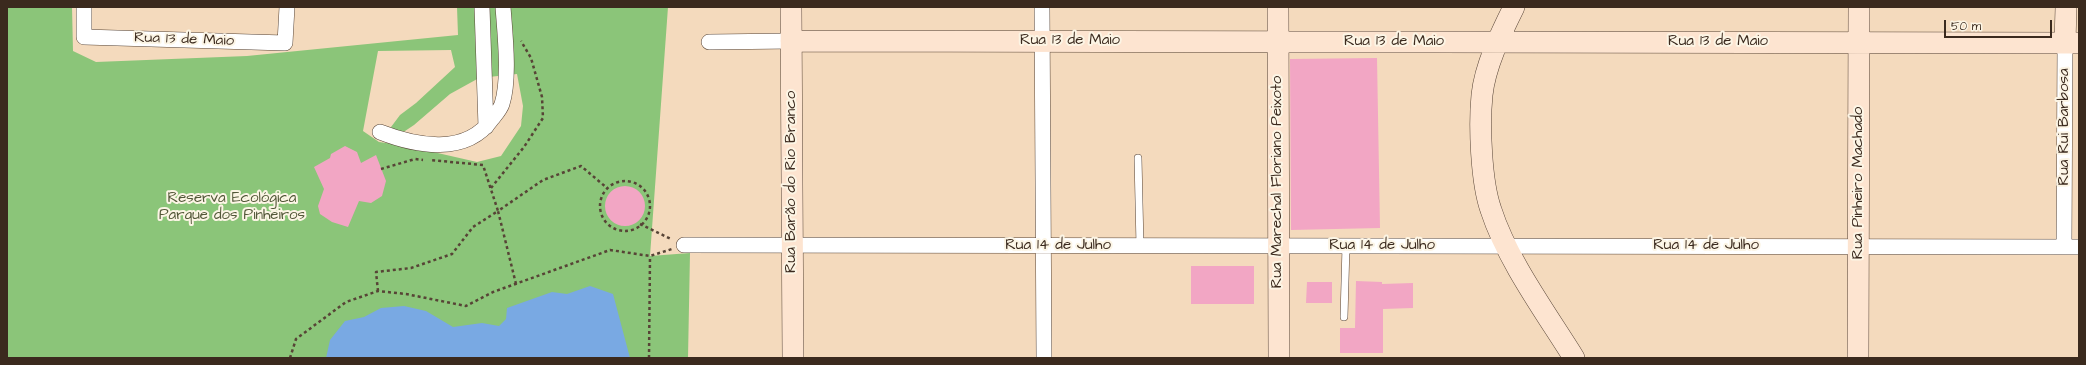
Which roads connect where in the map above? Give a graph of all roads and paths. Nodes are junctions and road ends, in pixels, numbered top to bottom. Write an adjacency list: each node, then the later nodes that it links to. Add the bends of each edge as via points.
1 (84, 7): 2 (street, Rua 13 de Maio, via 84,36 285,42)
2 (287, 7)
3 (482, 7): 19 (street)
4 (504, 7): 19 (street, via 506,85 502,106)
5 (791, 7): 12 (street, Rua Barão do Rio Branco)
6 (1042, 7): 13 (street)
7 (1278, 7): 15 (street, Rua Marechal Floriano Peixoto)
8 (1514, 7): 16 (street)
9 (1859, 7): 17 (street, Rua Pinheiro Machado)
10 (2066, 7): 18 (street, Rua Rui Barbosa)
11 (519, 38): 23 (path, via 531,58 542,97 543,118 524,148)
12 (791, 41): 13 (street, Rua 13 de Maio); 14 (street, Rua 13 de Maio); 28 (street, Rua Barão do Rio Branco)
13 (1042, 41): 15 (street, Rua 13 de Maio); 29 (street)
14 (709, 42)
15 (1278, 42): 16 (street, Rua 13 de Maio); 31 (street, Rua Marechal Floriano Peixoto)
16 (1497, 42): 17 (street, Rua 13 de Maio); 33 (street, via 1482,94 1482,158 1490,209)
17 (1859, 43): 18 (street, Rua 13 de Maio); 34 (street, Rua Pinheiro Machado)
18 (2072, 43): 35 (street, Rua Rui Barbosa)
19 (486, 127): 20 (street, via 474,136 456,143 436,145 402,141)
20 (380, 132)
21 (1138, 158): 30 (lane)
22 (381, 169): 23 (path, via 415,159 483,165)
23 (491, 188): 25 (path)
24 (607, 188): 25 (path, via 581,166 543,180); 26 (path, via 600,204 604,221 619,231 636,229); 26 (path, via 622,180 639,185 650,199 648,216)
25 (498, 211): 37 (path); 38 (path, via 473,227 452,254 410,268 376,272)
26 (640, 224): 27 (path)
27 (684, 245): 28 (street, Rua 14 de Julho); 36 (path)
28 (793, 246): 29 (street, Rua 14 de Julho); 42 (street, Rua Barão do Rio Branco)
29 (1043, 246): 30 (street, Rua 14 de Julho); 43 (street)
30 (1140, 246): 31 (street, Rua 14 de Julho)
31 (1278, 246): 32 (street, Rua 14 de Julho); 44 (street, Rua Marechal Floriano Peixoto)
32 (1346, 246): 33 (street, Rua 14 de Julho); 39 (lane)
33 (1506, 246): 34 (street, Rua 14 de Julho); 45 (street)
34 (1858, 247): 35 (street, Rua 14 de Julho); 46 (street, Rua Pinheiro Machado)
35 (2072, 247)
36 (650, 256): 37 (path, via 610,250); 41 (path)
37 (516, 284): 38 (path, via 466,306)
38 (378, 291): 40 (path, via 346,302 296,339)
39 (1344, 317)
40 (290, 358)
41 (649, 358)
42 (793, 358)
43 (1044, 358)
44 (1279, 358)
45 (1574, 358)
46 (1858, 358)

